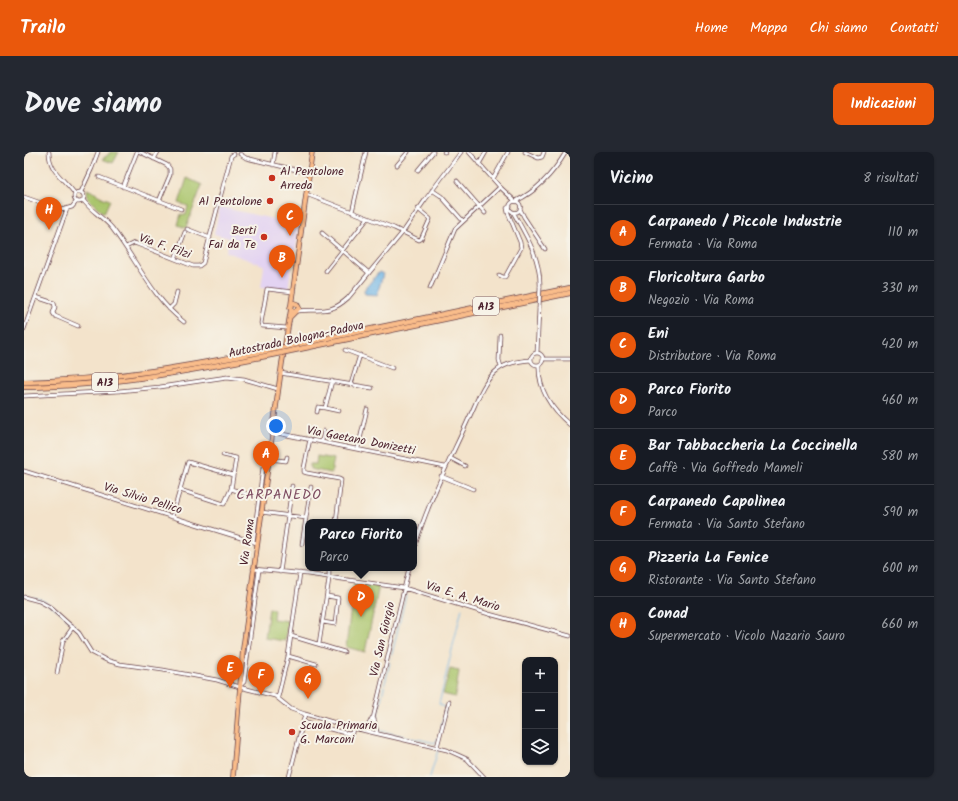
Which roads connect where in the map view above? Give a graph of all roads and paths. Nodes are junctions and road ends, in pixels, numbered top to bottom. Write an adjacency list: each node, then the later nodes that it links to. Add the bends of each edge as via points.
1 (49, 152): 33 (street, via 54,171)
2 (98, 152): 32 (street)
3 (137, 152): 29 (street)
4 (140, 152): 20 (street)
5 (158, 152): 20 (street)
6 (275, 152): 22 (street)
7 (312, 152): 25 (main road, Via Roma)
8 (366, 152): 48 (street)
9 (408, 152): 23 (street)
10 (432, 152): 24 (street)
11 (461, 152): 31 (street)
12 (469, 152): 21 (street)
13 (486, 152): 21 (street)
14 (508, 152): 27 (street)
15 (525, 152): 16 (street, via 538,158)
16 (544, 152)
17 (566, 152): 35 (street, via 549,175)
18 (234, 153): 19 (street, via 237,156); 58 (street, Via F. Filzi, via 231,156)
19 (240, 153): 22 (street, via 246,158)
20 (154, 159): 40 (street, via 167,165 171,171)
21 (479, 164): 27 (street)
22 (273, 165): 25 (street)
23 (397, 165)
24 (418, 170)
25 (309, 174): 34 (main road, Via Roma)
26 (99, 176): 29 (street)
27 (493, 179): 30 (street)
28 (457, 181): 43 (street)
29 (123, 187): 40 (street)
30 (500, 187): 37 (street); 43 (street)
31 (432, 190): 46 (street); 54 (street, via 441,196)
32 (81, 192): 33 (street); 38 (street, via 84,195)
33 (75, 194): 39 (street)
34 (306, 194): 48 (street); 69 (main road, Via Roma)
35 (526, 195): 41 (street); 47 (street)
36 (24, 197): 44 (street, via 53,208)
37 (510, 197): 41 (street); 42 (street)
38 (83, 200): 39 (street); 59 (street, via 106,221)
39 (76, 201): 44 (street)
40 (159, 201): 45 (street)
41 (516, 201): 42 (street); 47 (street)
42 (510, 205): 49 (street); 65 (street, via 507,208 508,213 521,248 505,277)
43 (479, 206): 50 (street); 54 (street)
44 (67, 209): 71 (street)
45 (181, 209)
46 (418, 209): 56 (street); 56 (street, via 430,219 422,239)
47 (520, 209): 49 (street); 53 (street); 60 (street)
48 (352, 212): 51 (street)
49 (513, 212): 53 (street)
50 (486, 213)
51 (363, 216): 52 (street); 55 (street)
52 (368, 218): 55 (street); 56 (street)
53 (518, 220): 84 (street, bridge, via 536,256 540,274)
54 (463, 221): 66 (street, via 456,229)
55 (364, 223): 61 (street)
56 (403, 232): 64 (street)
57 (322, 233): 61 (street)
58 (210, 238): 62 (street, via 186,231); 62 (street, Via F. Filzi, via 203,263 199,266)
59 (126, 247): 62 (street, Via F. Filzi, via 134,243); 73 (street)
60 (545, 249)
61 (342, 250): 63 (street); 64 (street)
62 (175, 259)
63 (326, 270)
64 (369, 273): 75 (street, via 336,308 322,311)
65 (499, 276)
66 (430, 288)
67 (570, 288): 81 (highway, Autostrada Bologna-Padova / A13)
68 (177, 292): 73 (street, via 174,304)
69 (293, 293): 72 (main road, Via Roma); 74 (main road, Via Roma); 79 (street, via 267,289 261,323 262,326)
70 (570, 293): 81 (highway, Autostrada Bologna-Padova / A13)
71 (36, 297): 77 (street, via 54,303 55,316); 78 (street)
72 (297, 304): 74 (main road); 74 (main road, via 294,303); 75 (street)
73 (169, 309): 76 (street)
74 (293, 309): 75 (street); 79 (main road, Via Roma)
75 (307, 310)
76 (184, 322)
77 (78, 326)
78 (24, 328)
79 (287, 328): 92 (main road, Via Roma)
80 (500, 335): 90 (street, via 498,360)
81 (290, 349): 82 (highway, Autostrada Bologna-Padova, bridge)
82 (280, 350): 93 (highway, Autostrada Bologna-Padova / A13, via 185,367 96,379); 96 (highway, Autostrada Bologna-Padova / A13, via 208,367 142,378)
83 (345, 350): 85 (street)
84 (537, 353): 86 (street, via 542,355); 88 (street)
85 (360, 355): 91 (street); 95 (street)
86 (543, 359): 87 (street); 89 (street)
87 (570, 359)
88 (531, 360): 89 (street, via 535,365); 90 (street)
89 (539, 365): 104 (street, via 542,386 549,403)
90 (501, 366): 112 (street, via 484,387)
91 (392, 368)
92 (280, 373): 94 (street); 98 (main road, Via Roma)
93 (24, 382)
94 (332, 382): 95 (street); 100 (street)
95 (351, 384): 97 (street)
96 (24, 387)
97 (372, 388)
98 (278, 389): 99 (street, via 234,377 119,391); 106 (main road, Via Roma)
99 (24, 396)
100 (325, 408): 102 (street); 103 (street, via 318,407)
101 (367, 409): 109 (street)
102 (339, 411)
103 (316, 412)
104 (570, 425)
105 (324, 431): 108 (street)
106 (272, 432): 107 (street, Via Gaetano Donizetti); 113 (main road, Via Roma)
107 (310, 439): 108 (street, Via Gaetano Donizetti); 129 (street, via 304,472 341,480)
108 (322, 441): 109 (street, Via Gaetano Donizetti)
109 (358, 448): 115 (street, Via Gaetano Donizetti)
110 (223, 455): 117 (street, via 236,458)
111 (287, 457): 113 (street, via 286,462)
112 (450, 458): 114 (street); 115 (street)
113 (266, 459): 124 (main road, Via Roma)
114 (465, 466)
115 (445, 467): 118 (street)
116 (24, 471): 127 (street, Via Silvio Pellico)
117 (233, 475): 122 (street, via 188,462); 123 (street)
118 (442, 476): 121 (street); 131 (street)
119 (292, 486): 126 (street)
120 (311, 487): 128 (street)
121 (472, 489)
122 (180, 490): 123 (street, via 224,504); 127 (street)
123 (231, 490): 124 (street)
124 (261, 499): 125 (main road, Via Roma); 132 (street, Via Roma)
125 (261, 512): 126 (street); 132 (main road, Via Roma)
126 (288, 515): 128 (street); 138 (street)
127 (172, 517): 132 (street, Via Silvio Pellico)
128 (306, 518)
129 (336, 519)
130 (305, 524): 133 (street)
131 (417, 541)
132 (255, 543): 134 (main road, Via Roma)
133 (302, 544)
134 (254, 569): 135 (street, Via E. A. Mario); 153 (main road, Via Roma)
135 (259, 570): 138 (street, Via E. A. Mario); 153 (street, Via Roma, via 244,682)
136 (329, 571): 140 (street)
137 (408, 571): 141 (street, Via San Giorgio)
138 (280, 572): 139 (street, Via E. A. Mario)
139 (300, 573): 140 (street, Via E. A. Mario); 146 (street)
140 (329, 577): 141 (street, Via E. A. Mario); 142 (street)
141 (404, 588): 147 (street, Via E. A. Mario); 157 (street, Via San Giorgio)
142 (326, 596): 144 (street); 144 (street, via 338,598 335,624)
143 (24, 597): 145 (street, via 43,602)
144 (323, 622): 148 (street)
145 (73, 627): 152 (street, via 63,641); 153 (street, via 91,652 106,660)
146 (291, 636): 148 (street); 150 (street)
147 (570, 636)
148 (319, 644): 149 (street)
149 (344, 652)
150 (288, 656): 151 (street); 154 (street)
151 (316, 664)
152 (57, 673)
153 (239, 686): 154 (street); 166 (main road, Via Roma)
154 (278, 697): 156 (street, via 291,709)
155 (449, 701): 165 (street)
156 (305, 714): 158 (street); 159 (street)
157 (374, 715): 162 (street, Via San Giorgio); 163 (street, Via San Giorgio); 164 (street, Via San Giorgio)
158 (330, 721): 160 (street); 161 (street)
159 (303, 722): 160 (street); 167 (street)
160 (328, 728): 161 (street, via 349,734)
161 (354, 728): 162 (street)
162 (363, 730): 163 (street)
163 (370, 731): 164 (street)
164 (377, 733): 165 (street)
165 (437, 747): 168 (street, via 467,760)
166 (233, 777)
167 (289, 777)
168 (484, 777)

